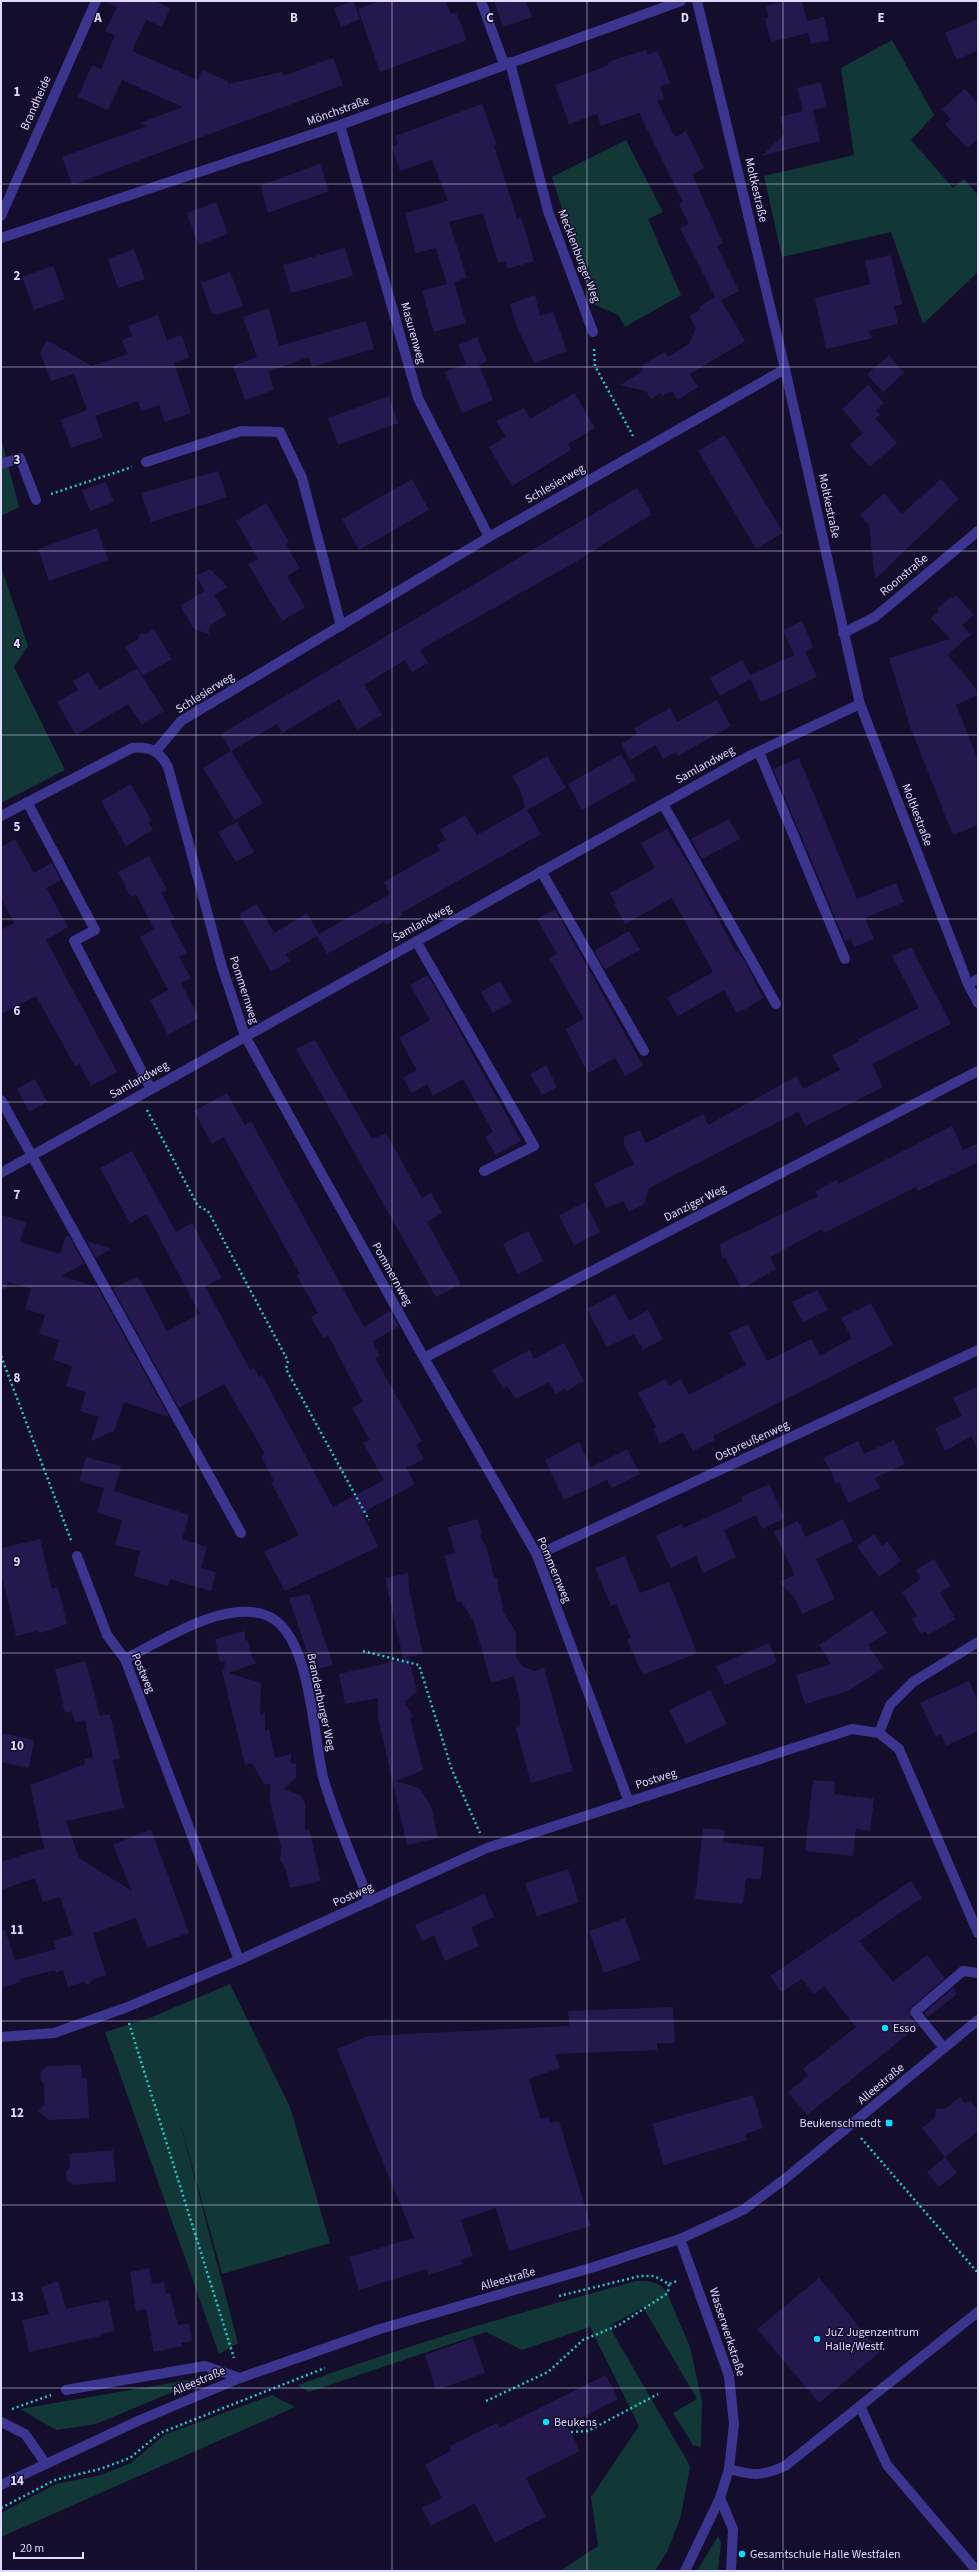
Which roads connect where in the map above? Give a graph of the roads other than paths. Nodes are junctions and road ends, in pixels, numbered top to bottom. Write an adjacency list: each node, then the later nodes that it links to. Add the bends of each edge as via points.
1 (96, 1): 7 (street, Brandheide)
2 (481, 1): 5 (street, Mecklenburger Weg)
3 (680, 1): 5 (street, Mönchstraße)
4 (697, 1): 10 (street, Moltkestraße)
5 (507, 63): 6 (street, Mönchstraße); 9 (street, Mecklenburger Weg, via 548,211)
6 (340, 125): 8 (street, Mönchstraße); 15 (street, Masurenweg, via 418,398)
7 (1, 216)
8 (1, 238)
9 (593, 332)
10 (785, 369): 15 (street, Schlesierweg); 17 (street, Moltkestraße)
11 (146, 462): 16 (street, via 242,431 280,432 302,478)
12 (1, 464): 13 (street, via 20,458)
13 (36, 500)
14 (978, 531): 17 (street, Roonstraße, via 875,617)
15 (489, 537): 16 (street, Schlesierweg)
16 (341, 626): 19 (street, Schlesierweg, via 181,721)
17 (843, 633): 18 (street, Moltkestraße)
18 (860, 704): 20 (street, Samlandweg); 28 (street, Moltkestraße)
19 (156, 751): 21 (street, via 144,746 132,748); 31 (street, Pommernweg, via 168,767 222,967)
20 (759, 752): 22 (street, Samlandweg); 26 (street)
21 (28, 802): 23 (street); 34 (street, via 95,930 74,942)
22 (663, 804): 24 (street, Samlandweg); 30 (street)
23 (1, 816)
24 (541, 871): 25 (street, Samlandweg); 32 (street)
25 (416, 941): 31 (street, Samlandweg); 37 (street, via 534,1146)
26 (845, 959)
27 (978, 979): 28 (street)
28 (968, 984): 29 (street, Moltkestraße)
29 (978, 1003)
30 (776, 1004)
31 (245, 1036): 34 (street, Samlandweg); 40 (street, Pommernweg)
32 (644, 1051)
33 (978, 1071): 40 (street, Danziger Weg)
34 (151, 1088): 36 (street, Samlandweg)
35 (1, 1100): 36 (street)
36 (32, 1156): 38 (street, Samlandweg); 41 (street)
37 (484, 1171)
38 (1, 1173)
39 (978, 1350): 42 (street, Ostpreußenweg)
40 (424, 1358): 42 (street, Pommernweg)
41 (241, 1533)
42 (537, 1555): 47 (street, Pommernweg)
43 (77, 1556): 45 (street, Postweg, via 107,1635)
44 (978, 1642): 46 (street, via 913,1682 890,1705)
45 (124, 1659): 48 (street, Brandenburger Weg, via 199,1622 225,1614 246,1612 269,1616 286,1630 297,1651 304,1678 323,1778); 50 (street, Postweg)
46 (879, 1733): 47 (street, Postweg, via 852,1729); 49 (street, via 899,1749)
47 (629, 1802): 48 (street, Postweg, via 487,1848)
48 (369, 1902): 50 (street, Postweg)
49 (978, 1933)
50 (239, 1960): 53 (street, Postweg, via 124,2008 54,2032)
51 (978, 1973): 54 (street, via 963,1971 915,2012)
52 (978, 2020): 54 (street, Alleestraße)
53 (1, 2037)
54 (944, 2048): 55 (street, Alleestraße, via 743,2210)
55 (680, 2239): 57 (street, Alleestraße, via 380,2330); 62 (street, Wasserwerkstraße, via 729,2376 734,2424)
56 (978, 2312): 59 (street)
57 (240, 2378): 58 (street, via 205,2366); 61 (street, Alleestraße, via 140,2420)
58 (66, 2390)
59 (860, 2406): 62 (street, via 785,2466 768,2474 751,2475); 67 (street, via 886,2465)
60 (1, 2422): 61 (street, via 25,2434)
61 (46, 2464): 63 (street, Alleestraße)
62 (729, 2469): 64 (street, Wasserwerkstraße)
63 (1, 2485)
64 (720, 2498): 65 (street, Wasserwerkstraße); 66 (street, via 733,2529)
65 (684, 2571)
66 (731, 2571)
67 (977, 2571)

